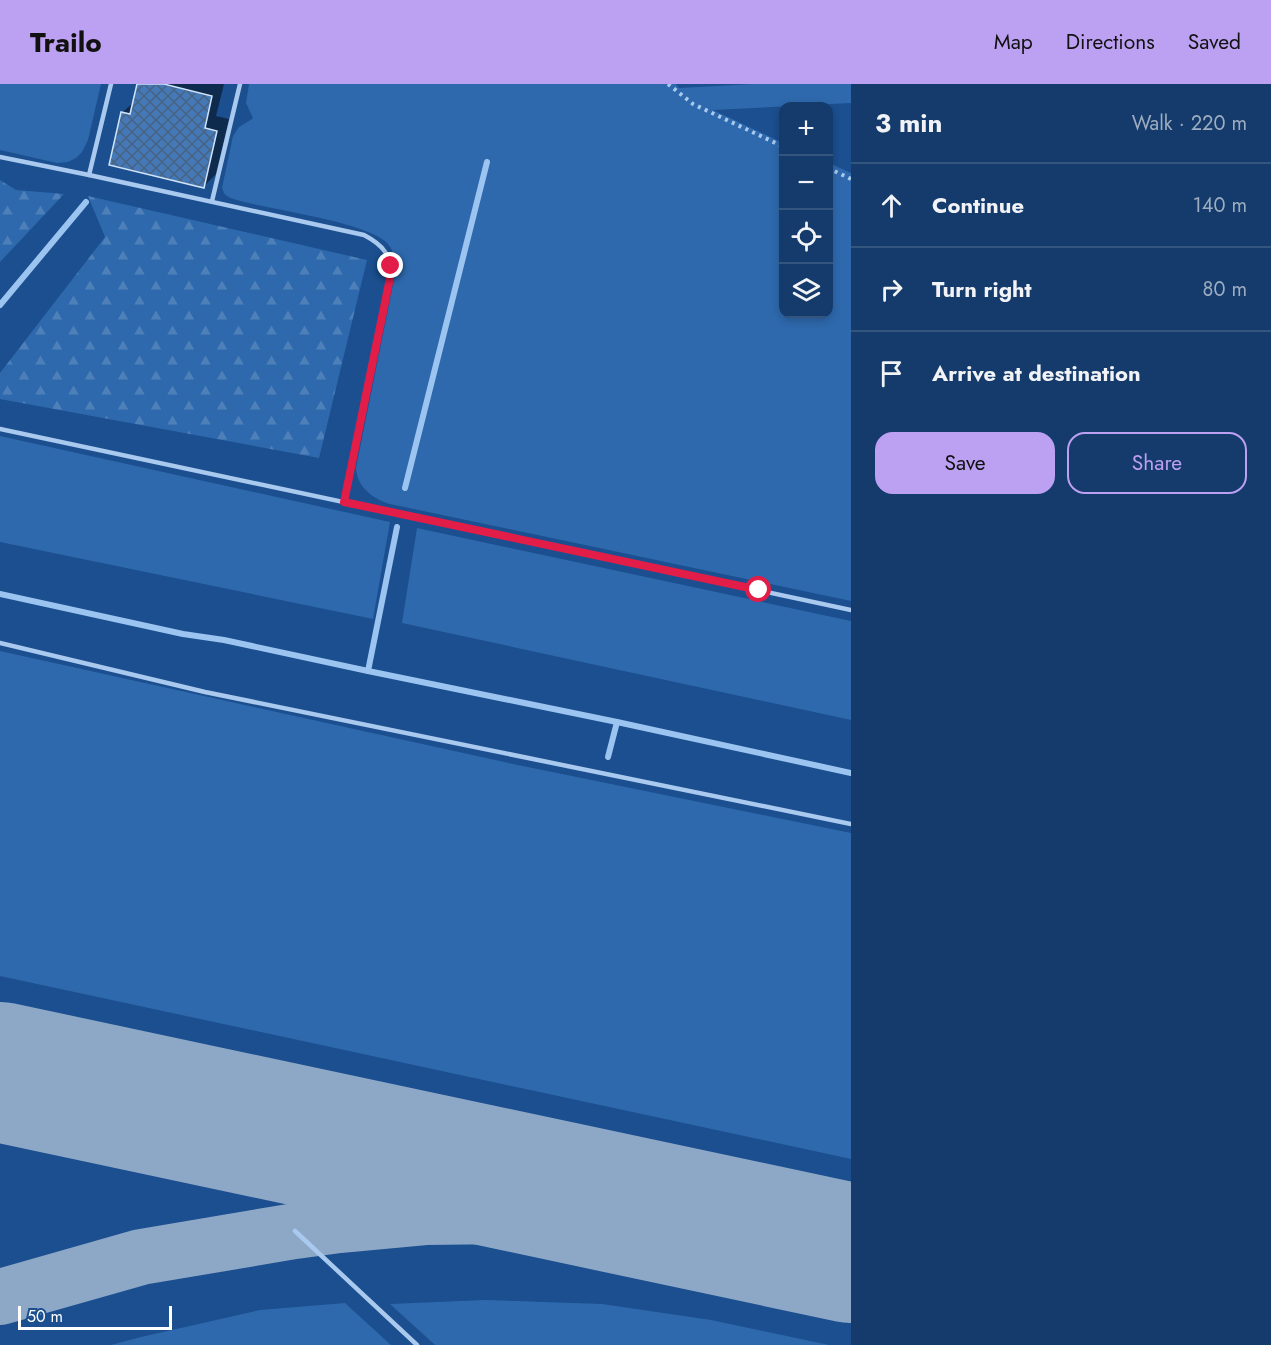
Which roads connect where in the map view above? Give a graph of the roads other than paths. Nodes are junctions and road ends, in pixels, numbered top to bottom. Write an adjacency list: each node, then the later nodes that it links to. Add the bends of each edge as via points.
1 (111, 84): 4 (lane)
2 (240, 84): 5 (lane)
3 (0, 157): 4 (lane)
4 (90, 175): 5 (lane)
5 (212, 201): 7 (lane, via 364,235 386,252 390,278)
6 (0, 429): 7 (lane)
7 (344, 502): 8 (lane)
8 (851, 610)
9 (0, 643): 10 (lane, via 205,692)
10 (851, 824)
11 (295, 1231): 12 (lane)
12 (417, 1345)

